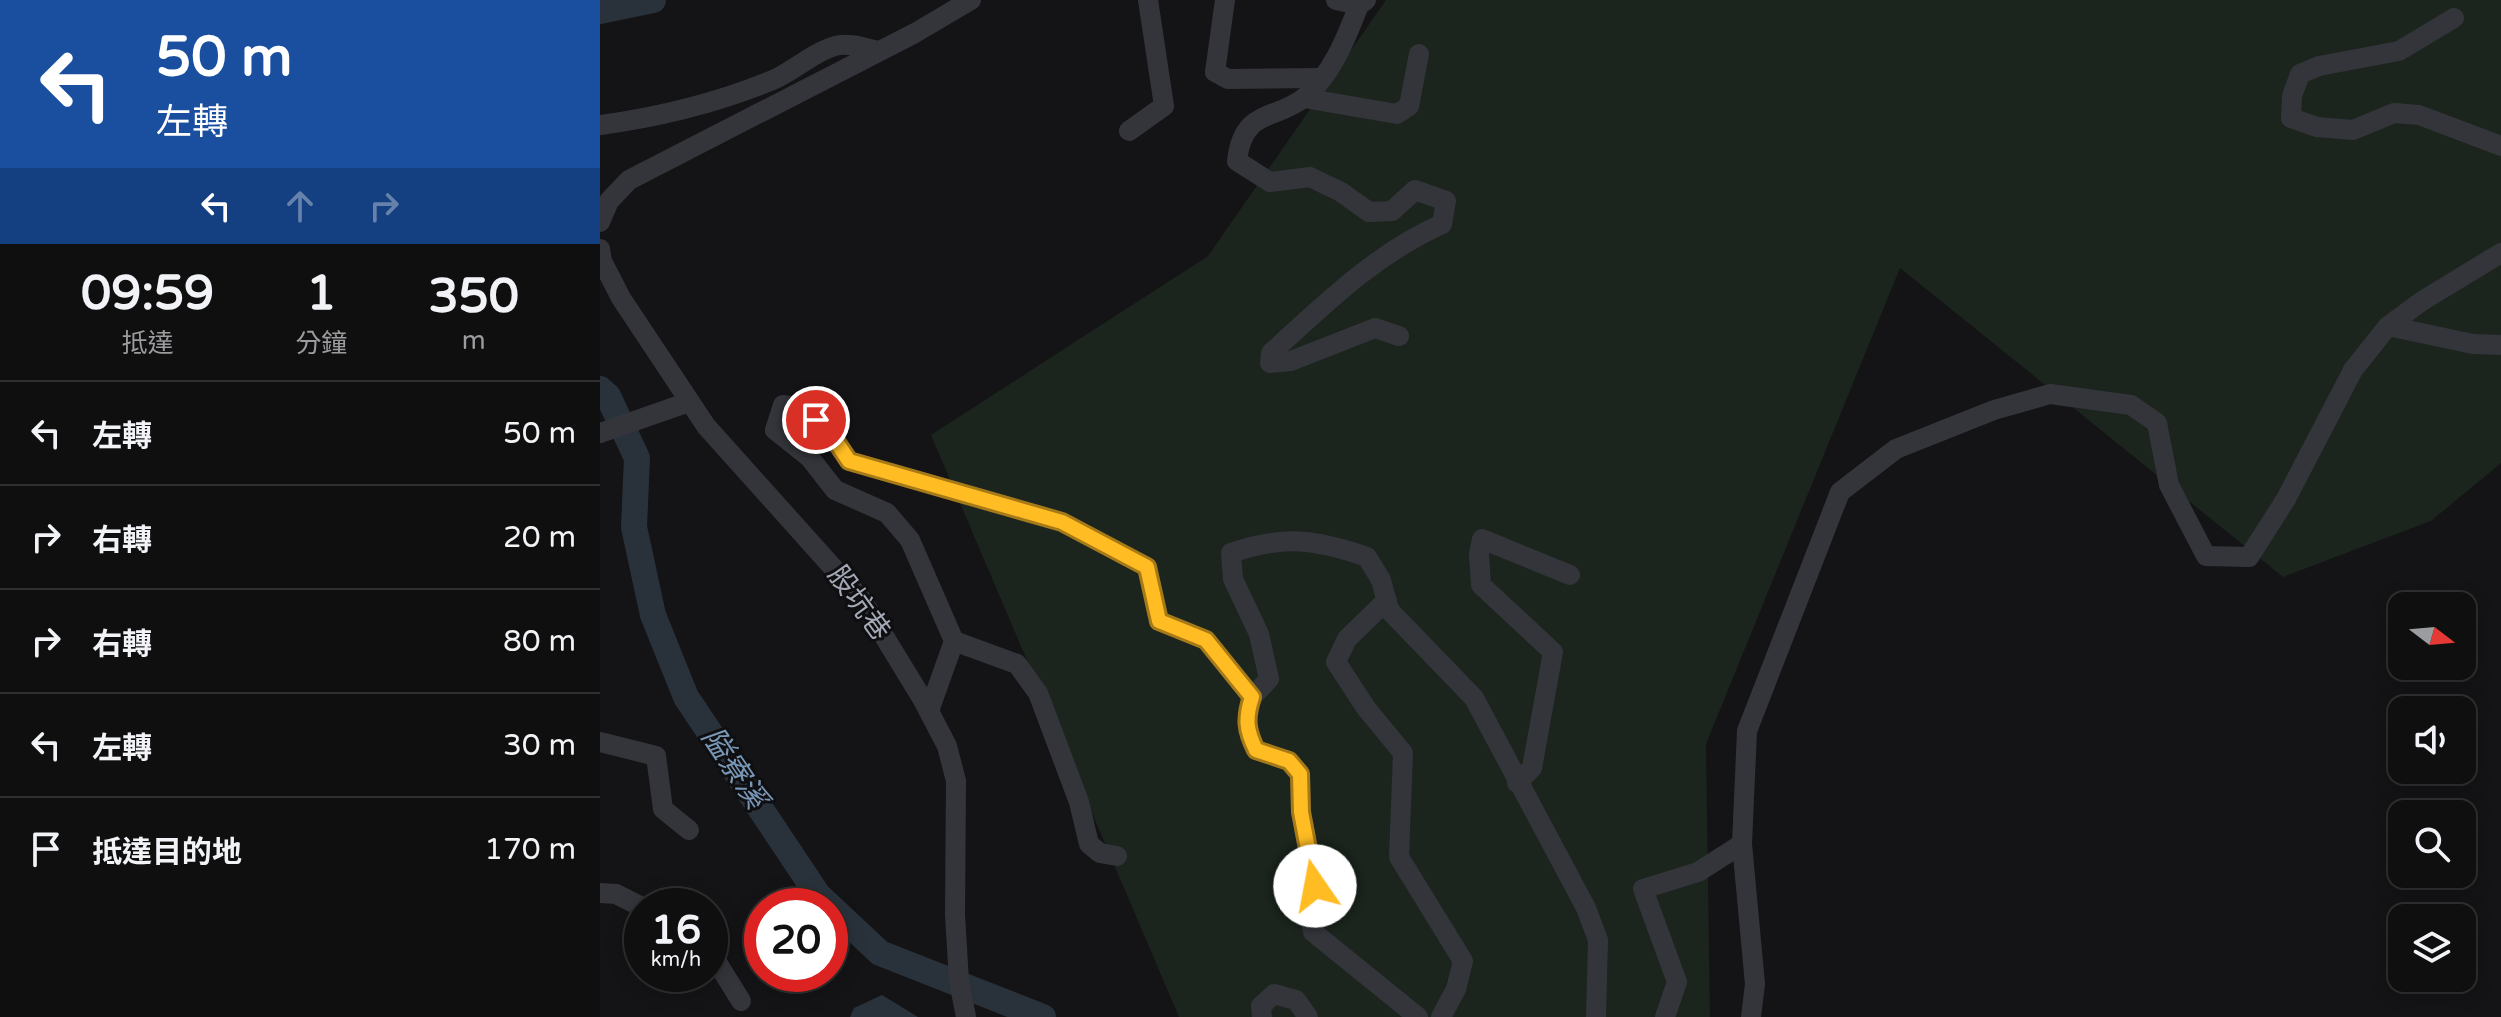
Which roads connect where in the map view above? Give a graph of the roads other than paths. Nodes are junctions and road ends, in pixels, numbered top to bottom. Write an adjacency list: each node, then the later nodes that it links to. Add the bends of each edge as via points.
1 (971, 0): 7 (street)
2 (1148, 0): 12 (street, via 1164,106)
3 (1225, 0): 9 (street, via 1215,72 1228,79)
4 (1336, 0): 5 (street)
5 (1363, 3): 9 (street, via 1338,57)
6 (2454, 18): 13 (street, via 2399,51 2300,74 2291,118 2353,130 2394,113 2419,115)
7 (878, 51): 11 (street, via 834,46 741,91); 14 (street)
8 (1419, 54): 10 (street, via 1409,106 1397,114)
9 (1320, 78): 10 (street)
10 (1304, 98): 19 (street, via 1263,115 1239,140 1237,161 1252,174 1270,182 1310,177 1369,212 1392,211 1415,190 1446,201 1442,224 1411,238 1352,279 1271,353 1270,363 1291,361 1375,328)
11 (600, 125)
12 (1129, 131)
13 (2501, 146)
14 (607, 195): 15 (street)
15 (600, 222)
16 (600, 249): 21 (street, 股坑巷, via 621,298)
17 (2501, 253): 18 (street)
18 (2388, 326): 20 (street); 31 (street, via 2353,370 2286,499 2249,557 2206,556 2169,485 2157,423 2131,405 2050,394 1994,410 1896,449 1840,492 1747,731)
19 (1399, 336)
20 (2501, 345)
21 (682, 404): 22 (street); 27 (street, 股坑巷, via 862,600)
22 (600, 433)
23 (1570, 575): 29 (street, via 1482,539 1481,585 1553,652 1532,768)
24 (1387, 600): 26 (street, via 1367,557 1323,542 1266,541 1231,553 1233,579 1259,634 1269,679); 29 (street, via 1389,610 1474,698); 41 (street, via 1347,639 1336,662 1403,753 1399,857 1463,961)
25 (954, 641): 26 (street, via 910,540 887,513 835,490 810,458 775,430 783,405 800,407 811,416 849,461 1062,522 1147,567 1159,621 1206,640); 27 (street); 32 (street, via 1017,664 1038,693 1089,844)
26 (1252, 697): 40 (street, via 1246,716 1256,750 1289,761 1300,774 1301,812 1315,886 1313,932)
27 (929, 711): 37 (street, 股坑巷, via 947,746 956,781 960,988)
28 (600, 742): 30 (street, via 656,756 663,809)
29 (1517, 783): 42 (street, via 1586,908 1598,940)
30 (689, 830)
31 (1742, 844): 43 (street, via 1698,872 1643,889 1677,982); 44 (street, via 1755,984)
32 (1117, 856)
33 (600, 893): 34 (street)
34 (624, 898)
35 (728, 980): 36 (street)
36 (741, 1001)
37 (966, 1017)
38 (1262, 1017): 39 (street, via 1261,1006 1274,994 1296,1000)
39 (1308, 1017)
40 (1418, 1017)
41 (1441, 1017)
42 (1596, 1017)
43 (1665, 1017)
44 (1751, 1017)

